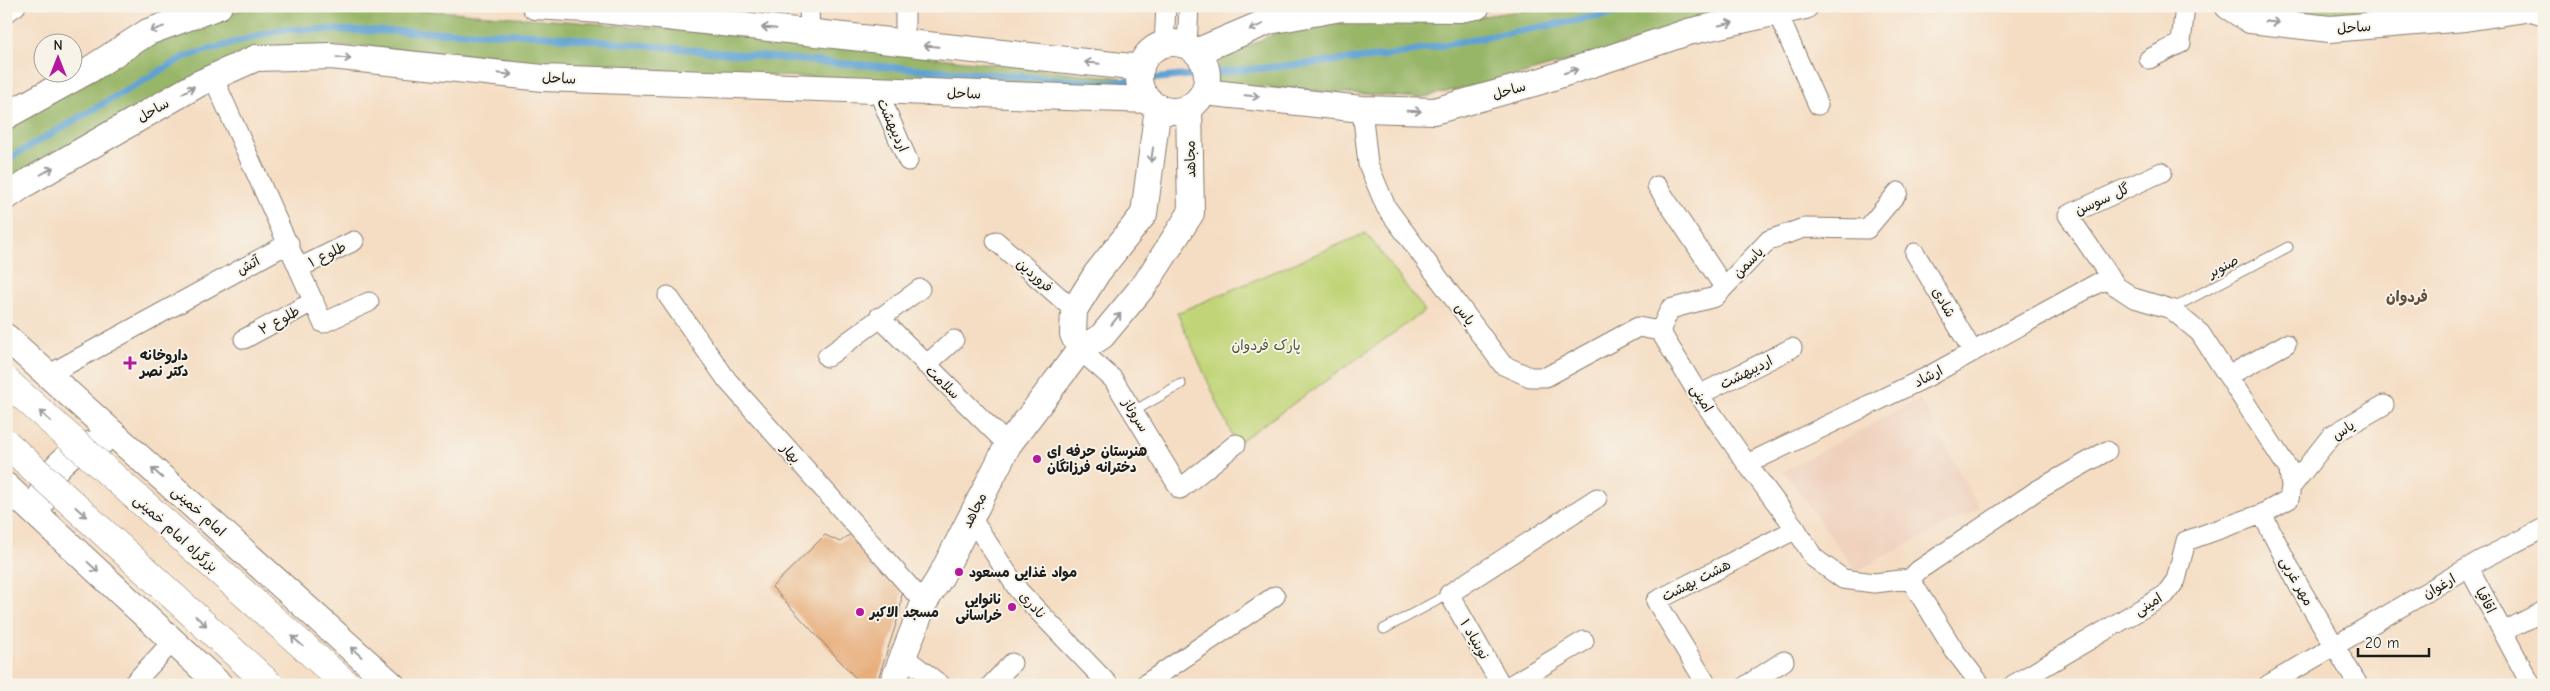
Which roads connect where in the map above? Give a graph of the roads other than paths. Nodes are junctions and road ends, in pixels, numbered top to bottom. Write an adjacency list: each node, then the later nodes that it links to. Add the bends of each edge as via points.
1 (16, 6): 13 (street)
2 (219, 6): 26 (street, one-way to 26, via 148,32 89,70)
3 (809, 6): 15 (street)
4 (905, 6): 16 (street)
5 (1166, 6): 17 (street)
6 (1189, 6): 17 (street)
7 (1477, 6): 17 (street, one-way to 17, via 1460,9 1341,8 1269,22)
8 (2185, 6): 18 (street, via 2181,43)
9 (2228, 6): 12 (street, ساحل, one-way to 12, via 2250,20 2330,29 2465,18 2532,8)
10 (547, 7): 14 (street)
11 (1792, 9): 24 (street); 25 (street, ساحل, one-way to 11, via 1434,111 1688,32)
12 (2544, 12)
13 (6, 13)
14 (700, 13): 15 (street, one-way to 14)
15 (810, 33): 16 (street)
16 (905, 43): 19 (street, one-way to 16)
17 (1183, 48): 19 (street, via 1154,49); 22 (street, via 1207,71)
18 (2149, 59)
19 (1141, 68): 23 (street, via 1139,79)
20 (213, 77): 21 (street, ساحل, one-way to 21, via 256,58 331,56 543,78); 31 (street, ساحل, one-way to 20); 34 (street)
21 (877, 89): 23 (street, ساحل); 27 (street, اردیبهشت)
22 (1197, 99): 23 (street, ساحل, via 1168,111); 25 (street, ساحل, one-way to 25); 53 (street, مجاهد, one-way to 22, via 1102,336 1146,283 1191,213)
23 (1153, 104): 45 (street, one-way to 45, via 1144,214 1097,273)
24 (1818, 105)
25 (1362, 109): 47 (street, یاس, via 1368,164 1386,206 1503,365 1530,377 1546,376 1638,327)
26 (6, 116)
27 (908, 161)
28 (2162, 172): 38 (street, گل سوسن, via 2068,215)
29 (1657, 186): 39 (street)
30 (1898, 192): 39 (street, یاسمن, via 1867,229 1804,228 1769,240)
31 (6, 197)
32 (354, 241): 37 (street, طلوع ۱)
33 (996, 241): 45 (street, فروردین)
34 (289, 243): 37 (street); 57 (street, آتش)
35 (2288, 246): 44 (lane, صنوبر)
36 (1915, 253): 54 (street, شادی)
37 (300, 268): 42 (street)
38 (2112, 284): 44 (street, via 2134,298); 54 (street, ارشاد)
39 (1724, 287): 47 (street, یاسمن, via 1715,297 1670,309)
40 (920, 288): 46 (street)
41 (668, 296): 84 (street, بهار, via 727,380)
42 (314, 301): 43 (street, via 323,323); 49 (street, طلوع ۲)
43 (369, 302)
44 (2171, 309): 58 (street, via 2200,333)
45 (1074, 310): 53 (street, via 1073,334)
46 (878, 318): 55 (street); 56 (street, سلامت)
47 (1660, 331): 61 (street, امینی)
48 (6, 337): 57 (street, امام خمینی)
49 (244, 339)
50 (954, 340): 56 (street)
51 (2286, 344): 58 (street)
52 (1792, 348): 61 (street, اردیبهشت)
53 (1080, 350): 64 (street, سروناز, via 1113,378); 68 (street, مجاهد)
54 (1973, 352): 70 (street, ارشاد)
55 (827, 357)
56 (926, 365): 68 (street, سلامت)
57 (48, 374): 62 (street, امام خمینی)
58 (2228, 376): 73 (street, via 2289,470)
59 (6, 381): 98 (highway, بزرگراه امام خمینی, one-way to 59, bridge)
60 (1182, 384): 64 (lane)
61 (1699, 395): 70 (street, امینی)
62 (76, 400): 65 (street, امام خمینی); 71 (street, via 77,417 59,453 43,469)
63 (2384, 406): 73 (street, یاس, via 2332,435)
64 (1134, 411): 67 (street, سروناز, via 1180,489)
65 (121, 440): 77 (street, via 97,442 78,450 60,464 41,499); 99 (street, امام خمینی, one-way to 65)
66 (6, 443): 97 (highway, one-way to 97, bridge)
67 (1236, 444)
68 (1008, 445): 76 (street, مجاهد)
69 (2107, 451): 81 (street, via 2036,492)
70 (1747, 464): 79 (street, امینی)
71 (6, 482)
72 (6, 486): 77 (street)
73 (2291, 487): 75 (street, یاس, via 2289,499)
74 (1597, 498): 82 (street)
75 (2262, 514): 90 (street, مهر غربی, via 2300,588); 109 (street, امینی, via 2186,541 2176,580 2165,595)
76 (970, 516): 84 (street, مجاهد); 103 (street, نادری, via 1019,591)
77 (41, 518): 88 (street, one-way to 88)
78 (2544, 528): 80 (street, ارغوان)
79 (1796, 529): 81 (street, امینی, via 1814,558 1843,579 1874,583); 94 (street, هشت بهشت, via 1656,601)
80 (2469, 568): 87 (street, اقاقیا); 90 (street, ارغوان)
81 (1910, 579): 108 (street, via 1954,650)
82 (1449, 594): 86 (lane); 105 (street, نوبنیاد ۱)
83 (1275, 596): 104 (street)
84 (924, 603): 91 (street, مجاهد)
85 (2544, 611): 87 (street)
86 (1384, 629)
87 (2502, 632): 112 (street, اقاقیا)
88 (173, 641): 95 (street); 96 (street)
89 (1584, 641): 106 (street)
90 (2335, 646): 110 (street, ارغوان); 111 (street, مهر غربی)
91 (903, 656): 100 (street, مجاهد); 101 (street)
92 (1784, 662): 107 (street)
93 (1012, 663): 102 (street)
94 (1706, 684)
95 (132, 685)
96 (220, 685)
97 (270, 685)
98 (346, 685)
99 (392, 685)
100 (892, 685)
101 (941, 685)
102 (991, 685)
103 (1109, 685)
104 (1144, 685)
105 (1501, 685)
106 (1512, 685)
107 (1747, 685)
108 (1982, 685)
109 (2013, 685)
110 (2268, 685)
111 (2358, 685)
112 (2530, 685)

